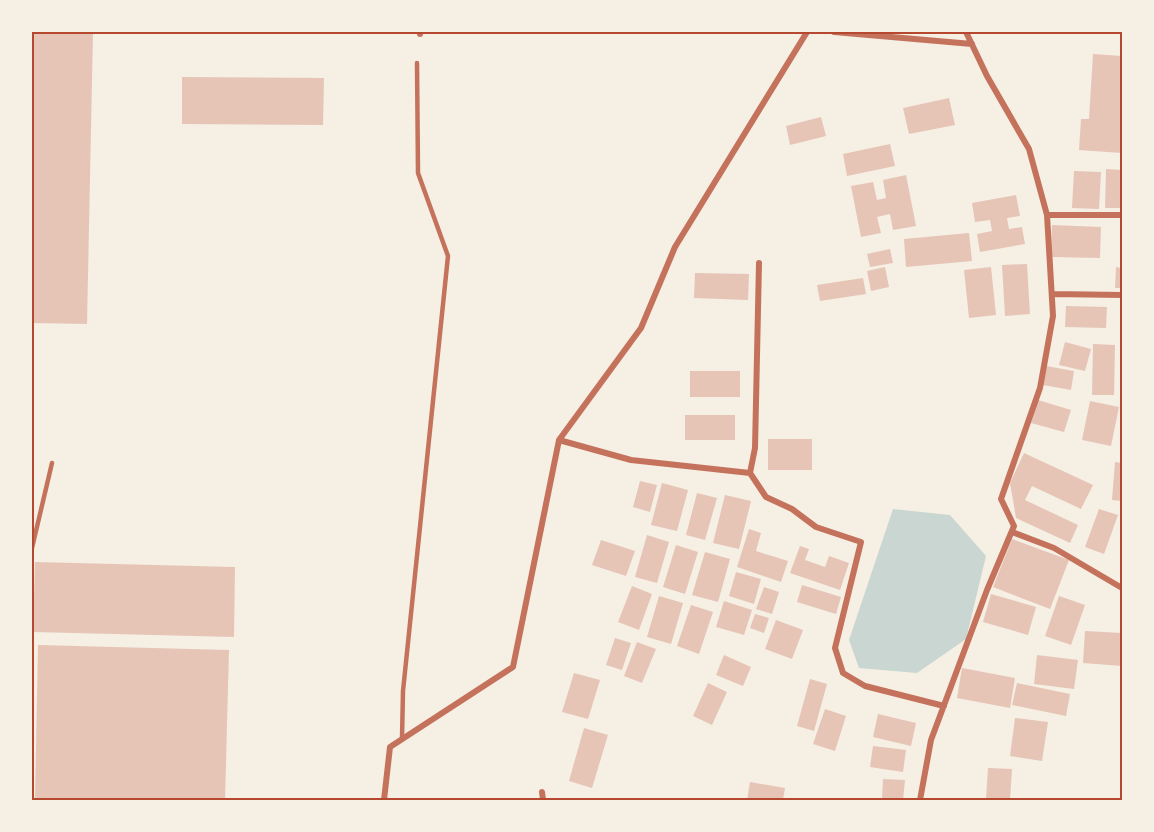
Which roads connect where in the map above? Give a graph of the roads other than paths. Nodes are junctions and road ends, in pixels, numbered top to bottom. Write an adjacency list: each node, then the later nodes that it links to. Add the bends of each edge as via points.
1 (807, 32): 11 (street, via 675,247 641,328)
2 (834, 32): 4 (street)
3 (966, 32): 4 (street)
4 (972, 44): 6 (street, via 1029,149)
5 (417, 63): 18 (lane, via 418,173 448,256 403,691)
6 (1047, 215): 7 (street); 9 (street)
7 (1122, 215)
8 (759, 263): 13 (street, via 755,448)
9 (1053, 294): 10 (street); 14 (street, via 1053,316 1040,388 1001,499 1014,526)
10 (1122, 295)
11 (559, 440): 13 (street, via 631,460); 18 (street, via 513,667)
12 (52, 463): 15 (lane)
13 (750, 473): 17 (street, via 766,497 816,526 861,542 835,648 843,673 865,686)
14 (1012, 532): 16 (street, via 1054,548); 17 (street)
15 (32, 548)
16 (1122, 588)
17 (944, 706): 22 (street, via 931,740)
18 (402, 738): 20 (street, via 390,747)
19 (542, 792): 21 (street)
20 (384, 801)
21 (543, 801)
22 (920, 801)

